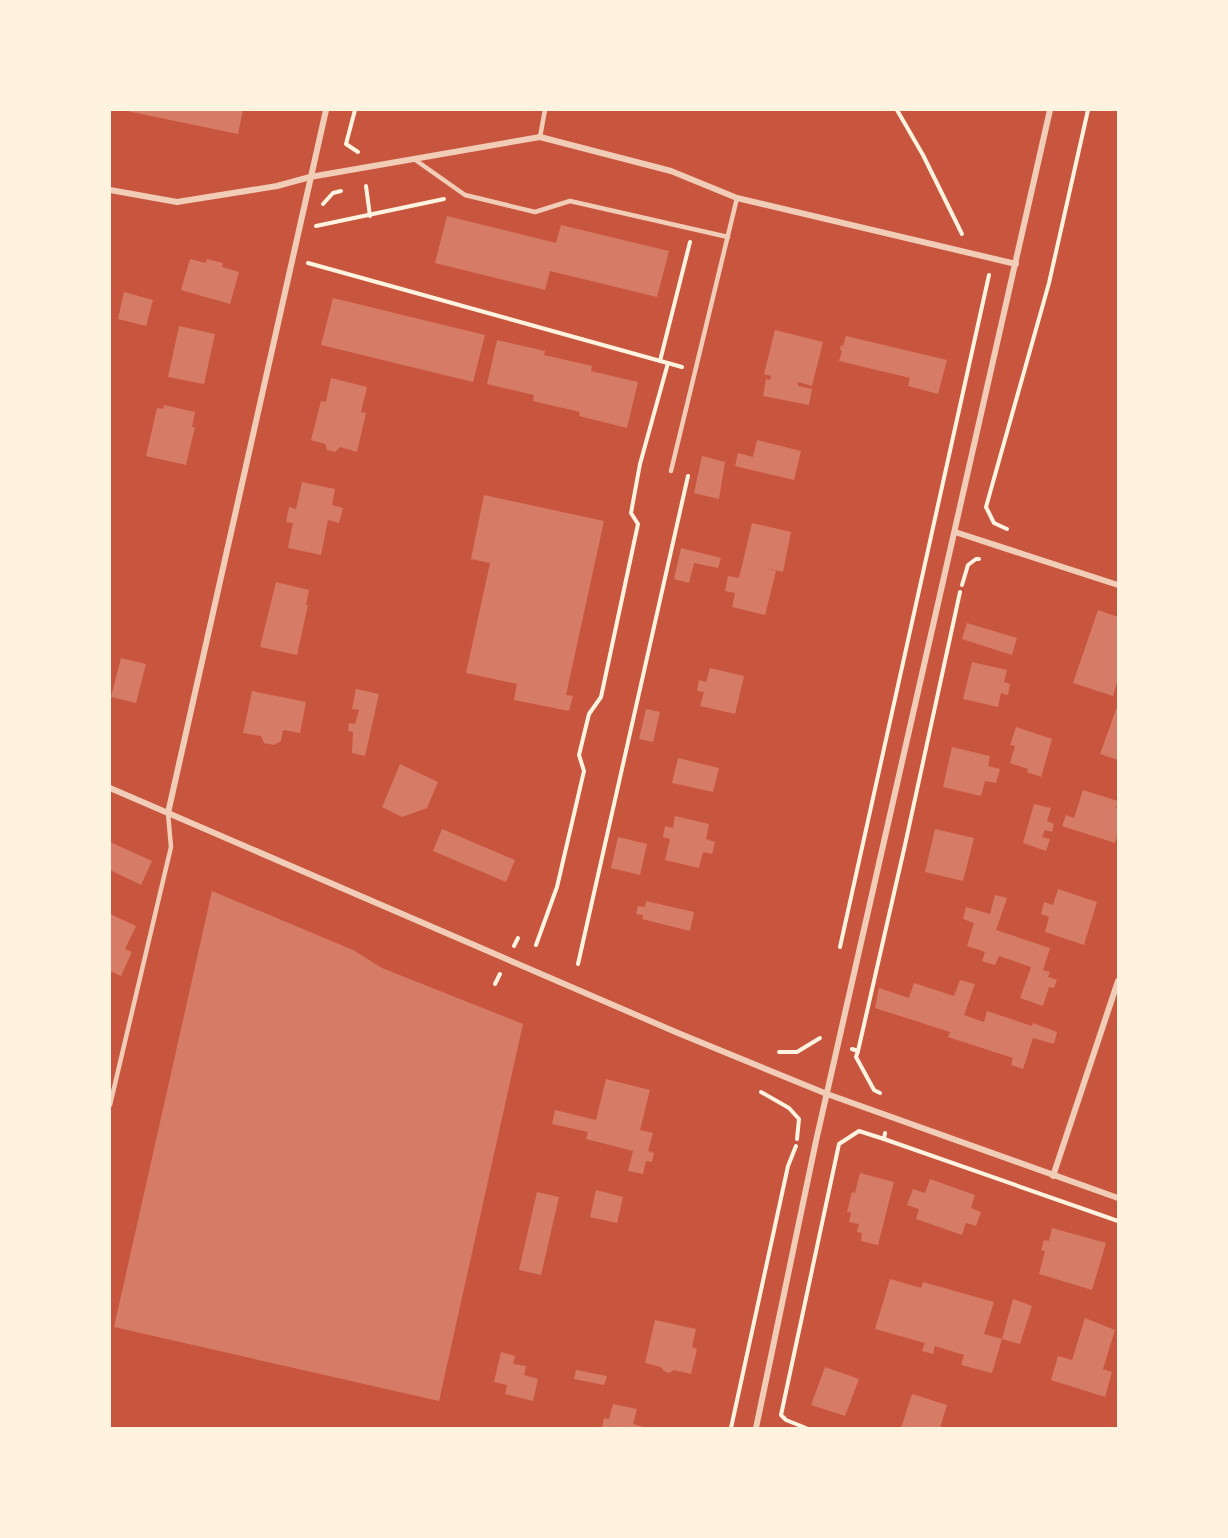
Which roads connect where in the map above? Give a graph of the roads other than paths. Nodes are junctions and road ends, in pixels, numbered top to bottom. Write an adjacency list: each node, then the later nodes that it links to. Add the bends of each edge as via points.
1 (326, 110): 6 (street)
2 (546, 110): 4 (lane)
3 (1050, 110): 10 (street)
4 (540, 137): 5 (street); 8 (street, via 671,171)
5 (414, 159): 6 (street); 9 (lane, via 465,195 535,212 570,201)
6 (310, 177): 7 (street, via 177,202); 15 (street)
7 (110, 190)
8 (737, 198): 9 (lane); 10 (street)
9 (728, 237): 11 (lane)
10 (1016, 264): 12 (street)
11 (671, 471)
12 (955, 532): 13 (street); 17 (street)
13 (1119, 585)
14 (110, 788): 15 (street)
15 (168, 813): 17 (street); 18 (lane, via 171,847)
16 (1119, 981): 19 (street)
17 (826, 1094): 19 (street); 21 (street)
18 (110, 1105)
19 (1053, 1176): 20 (street)
20 (1119, 1198)
21 (756, 1428)

